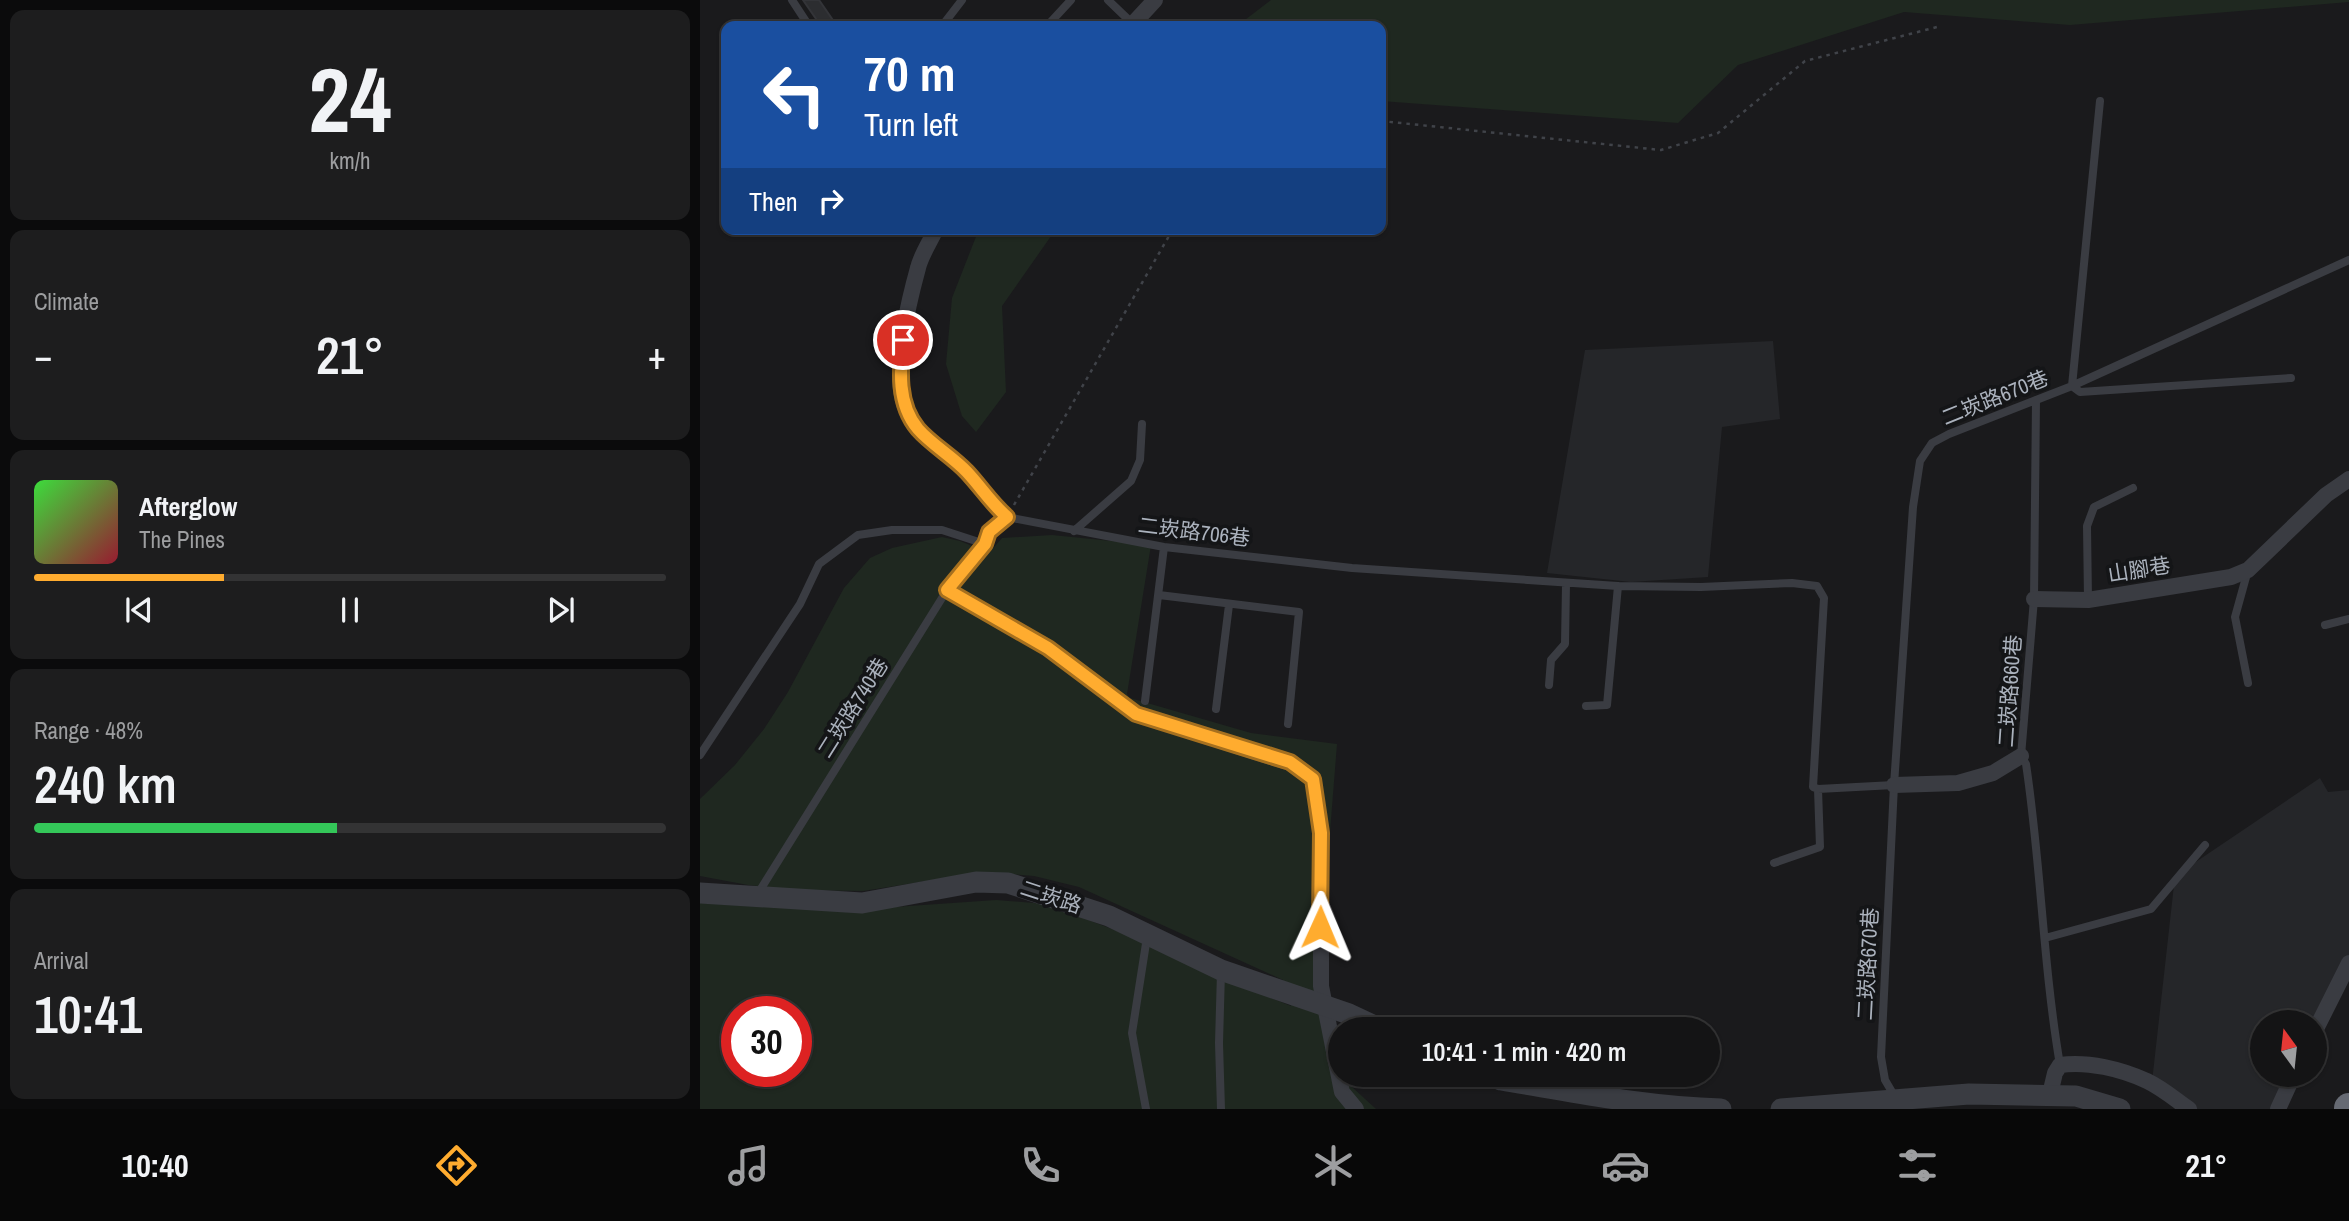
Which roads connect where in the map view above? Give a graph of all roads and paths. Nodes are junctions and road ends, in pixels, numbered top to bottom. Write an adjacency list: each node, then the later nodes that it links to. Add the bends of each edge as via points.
1 (792, 0): 6 (lane)
2 (961, 0): 7 (lane)
3 (1072, 0): 8 (lane)
4 (1108, 0): 9 (lane)
5 (1155, 0): 10 (street)
6 (806, 21)
7 (946, 21)
8 (1052, 21)
9 (1128, 21)
10 (1136, 21)
11 (1941, 26): 13 (path, via 1805,61 1718,133 1661,150)
12 (2100, 102): 18 (lane)
13 (1386, 122)
14 (933, 235): 23 (street, via 918,266 903,340 904,407 917,428 967,472)
15 (1170, 235): 23 (path)
16 (2349, 260): 18 (lane, 二崁路670巷)
17 (2291, 378): 18 (lane, via 2080,392)
18 (2072, 386): 19 (lane, 二崁路670巷)
19 (2036, 400): 32 (lane, 二崁路660巷); 45 (lane, 二崁路670巷, via 1949,434 1933,443 1920,461)
20 (1142, 424): 24 (lane, via 1140,460 1131,481)
21 (2349, 479): 27 (street, 山腳巷, via 2326,495)
22 (2133, 488): 33 (lane, via 2094,507 2090,516)
23 (1007, 517): 24 (lane, 二崁路706巷); 25 (lane, via 989,532)
24 (1074, 531): 26 (lane, 二崁路706巷)
25 (985, 544): 30 (lane, 二崁路740巷); 43 (lane, via 942,530 892,530 858,535 829,556 819,564 800,604)
26 (1164, 547): 28 (lane, 二崁路706巷, via 1352,568); 31 (lane)
27 (2248, 570): 33 (street, 山腳巷, via 2231,577); 37 (lane, via 2235,617)
28 (1566, 584): 29 (lane, 二崁路706巷); 38 (lane, via 1565,644 1551,660)
29 (1618, 586): 40 (lane, via 1607,705); 46 (lane, 二崁路706巷, via 1817,586 1824,598 1813,787)
30 (947, 590): 50 (lane, 二崁路740巷); 64 (street, via 1048,648 1136,714 1290,762 1313,779 1321,833 1321,986 1342,1092)
31 (1158, 595): 34 (lane); 39 (lane)
32 (2034, 599): 33 (street, 山腳巷); 44 (lane, 二崁路660巷)
33 (2088, 600)
34 (1230, 605): 41 (lane); 42 (lane, via 1299,612)
35 (2349, 619): 36 (lane)
36 (2326, 625)
37 (2248, 683)
38 (1549, 685)
39 (1144, 701)
40 (1586, 706)
41 (1216, 709)
42 (1288, 724)
43 (700, 755)
44 (2021, 756): 45 (street, via 1993,773 1958,783); 52 (lane, 二崁路660巷, via 2036,834)
45 (1894, 785): 46 (lane); 61 (lane, 二崁路670巷, via 1881,1057 1885,1080)
46 (1818, 789): 48 (lane, via 1820,847)
47 (2205, 845): 52 (lane, via 2151,909)
48 (1774, 863)
49 (700, 893): 50 (street, 二崁路)
50 (757, 895): 51 (street, 二崁路, via 862,902 976,882 1009,883)
51 (1148, 934): 54 (street, 二崁路); 62 (lane, via 1132,1033)
52 (2045, 938): 57 (lane, 二崁路660巷)
53 (2349, 963): 55 (street)
54 (1221, 970): 56 (street, 二崁路); 63 (lane)
55 (2326, 1010)
56 (1355, 1017)
57 (2060, 1065): 60 (street); 68 (street, via 2079,1062 2125,1073 2149,1082)
58 (1542, 1087): 65 (street)
59 (2288, 1087): 69 (street)
60 (2050, 1094): 61 (street); 67 (street)
61 (1896, 1100): 66 (street)
62 (1146, 1109)
63 (1221, 1109)
64 (1356, 1109)
65 (1721, 1109)
66 (1781, 1109)
67 (2120, 1109)
68 (2189, 1109)
69 (2278, 1109)

